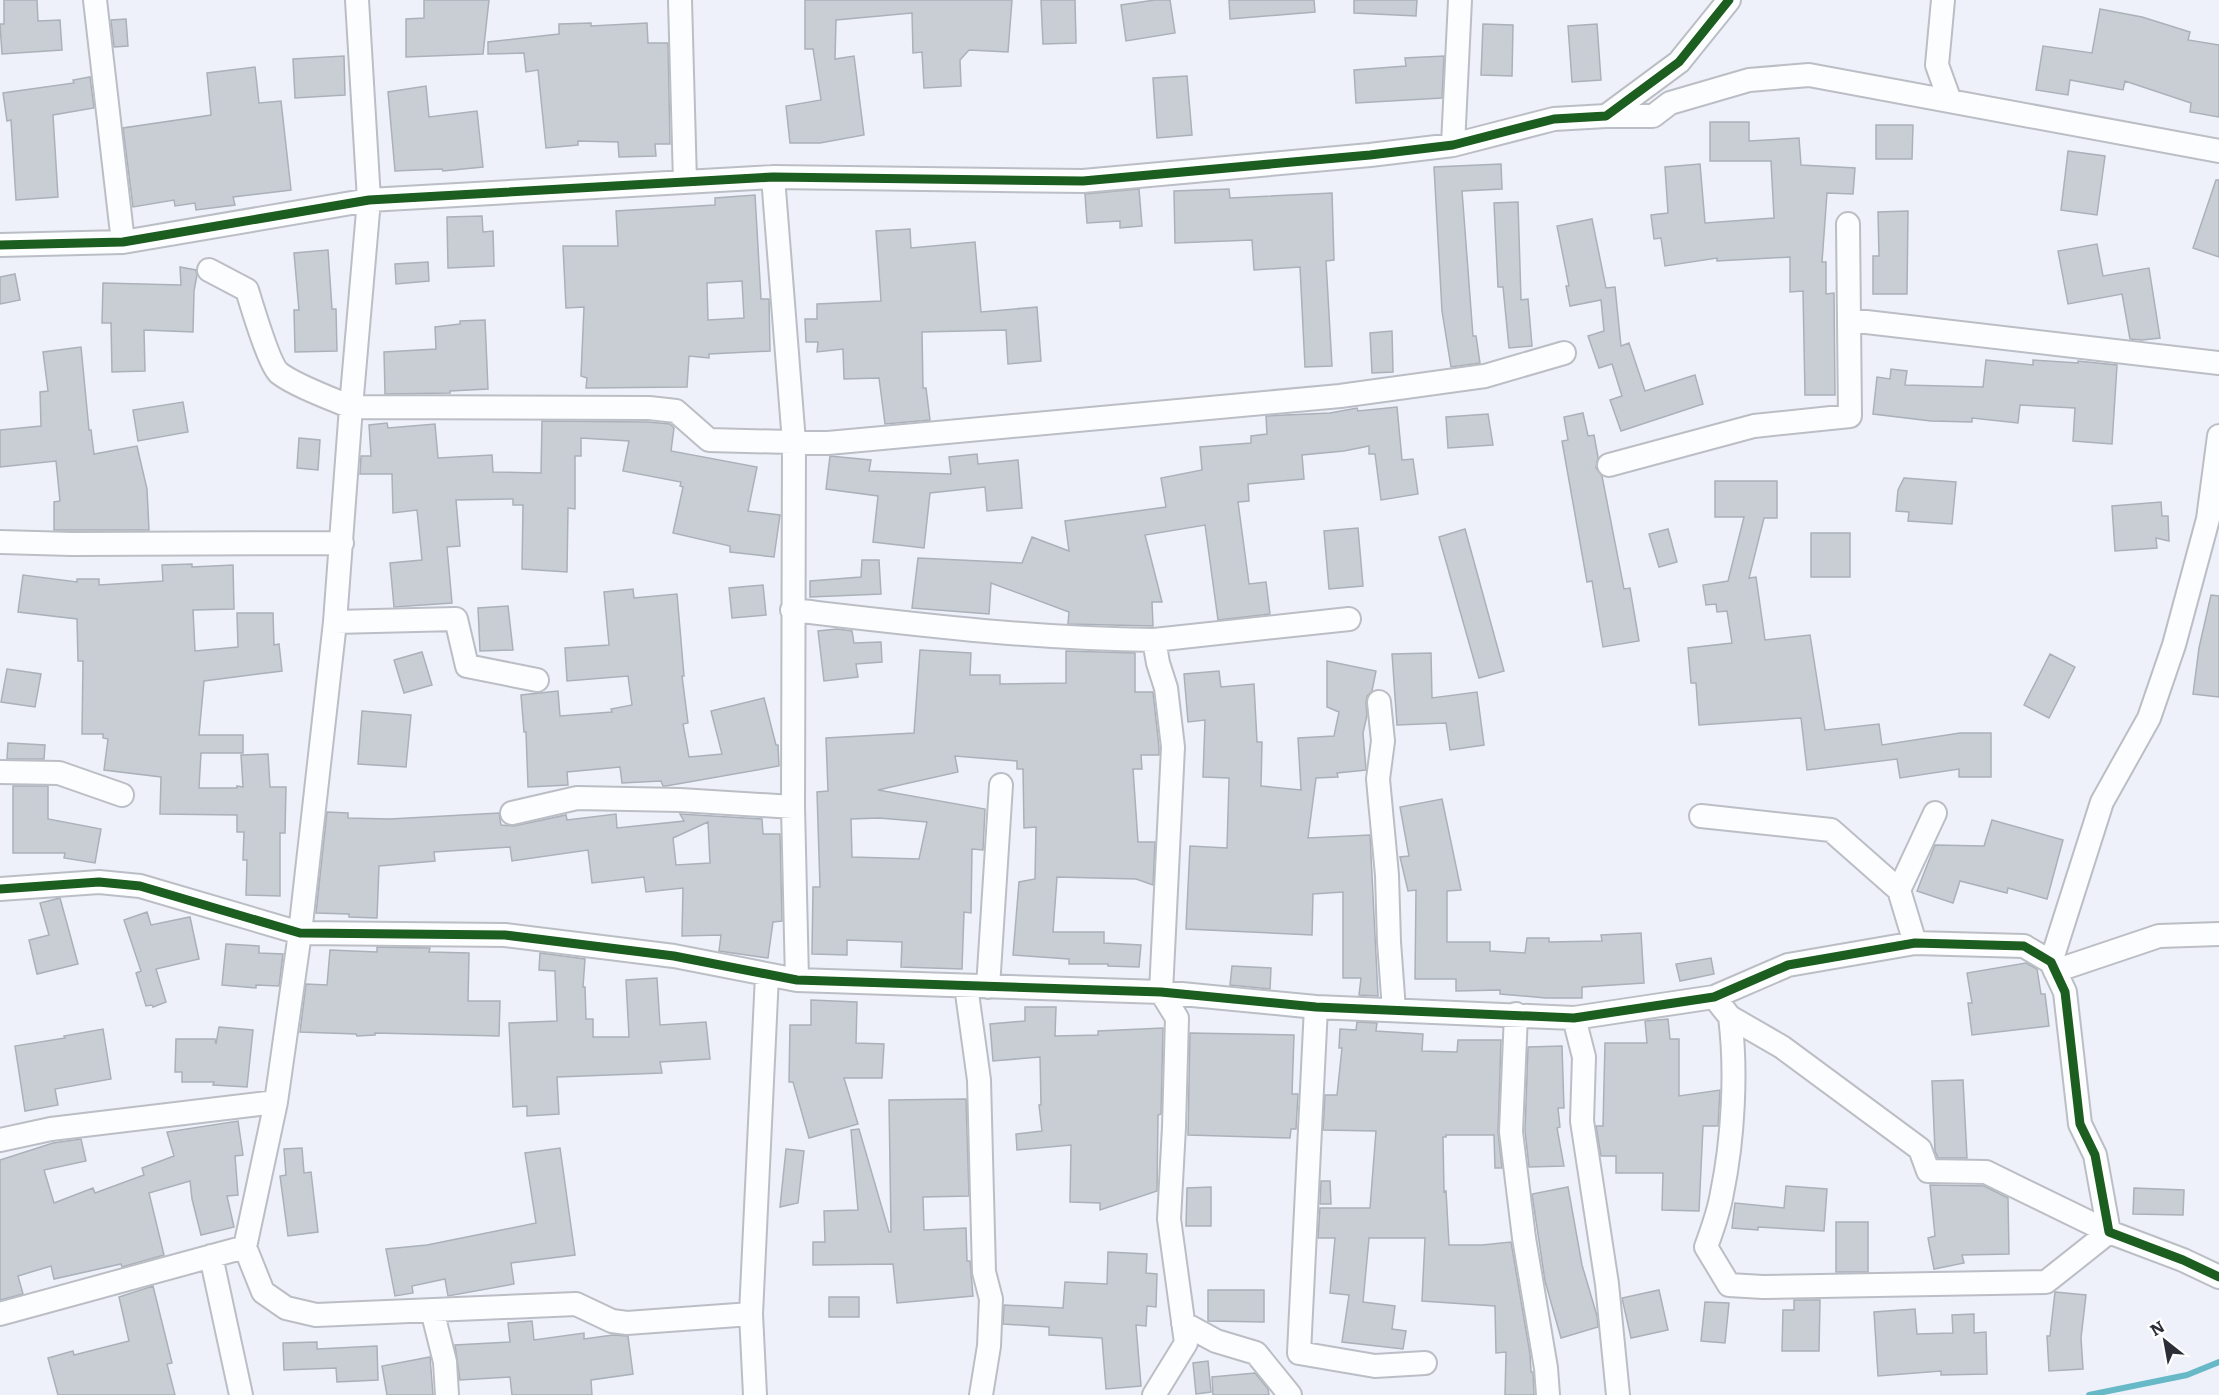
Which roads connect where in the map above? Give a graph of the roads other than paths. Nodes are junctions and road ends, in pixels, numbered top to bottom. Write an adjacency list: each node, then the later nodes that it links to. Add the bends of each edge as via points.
1 (95, 0): 17 (street)
2 (357, 0): 15 (street)
3 (680, 0): 14 (street)
4 (1460, 0): 11 (street)
5 (1729, 0): 10 (street, via 1679,62)
6 (1943, 0): 7 (street)
7 (1937, 65): 8 (street); 9 (street)
8 (1912, 94): 9 (street); 10 (street, via 1809,75 1749,80 1670,103 1653,116)
9 (1950, 101): 12 (street)
10 (1606, 116): 11 (street, via 1554,119)
11 (1453, 145): 13 (street, via 1083,181)
12 (2219, 151)
13 (773, 177): 14 (street); 25 (street)
14 (685, 182): 15 (street)
15 (369, 200): 17 (street); 23 (street)
16 (1848, 224): 20 (street)
17 (123, 242): 18 (street)
18 (0, 245)
19 (209, 270): 23 (street, via 247,290 278,372)
20 (1849, 320): 22 (street); 26 (street, via 1850,416 1754,426)
21 (1564, 353): 25 (street, via 1485,376 1340,396 898,437)
22 (2219, 363)
23 (351, 407): 25 (street, via 649,408 676,411 709,440); 28 (street)
24 (2219, 436): 47 (street, via 2208,519 2174,645 2149,718 2102,801)
25 (794, 442): 29 (street)
26 (1609, 465)
27 (0, 542): 28 (street)
28 (342, 543): 31 (street)
29 (792, 610): 32 (street, via 958,629); 38 (street)
30 (1349, 619): 32 (street)
31 (336, 622): 33 (street, via 456,619 467,666); 44 (street)
32 (1154, 640): 52 (street, via 1166,688 1173,747)
33 (537, 680)
34 (1379, 702): 55 (street, via 1383,741 1378,779)
35 (0, 772): 37 (street, via 59,772)
36 (1001, 785): 51 (street)
37 (122, 795)
38 (793, 807): 39 (street, via 576,798); 49 (street)
39 (512, 813)
40 (1935, 813): 43 (street)
41 (1701, 816): 43 (street, via 1831,830)
42 (0, 889): 44 (street, via 99,882 140,886)
43 (1899, 890): 46 (street)
44 (300, 933): 48 (street, via 505,935 674,956); 59 (street)
45 (2219, 934): 47 (street, via 2158,936)
46 (1915, 943): 47 (street, via 2024,946); 53 (street, via 1788,965)
47 (2053, 967): 61 (street, via 2065,992 2080,1124 2095,1155)
48 (767, 975): 49 (street); 67 (street)
49 (797, 980): 50 (street)
50 (966, 986): 51 (street); 73 (street, via 979,1080 984,1272 991,1299)
51 (988, 987): 52 (street)
52 (1161, 992): 54 (street); 68 (street, via 1177,1018 1168,1219)
53 (1714, 997): 57 (street); 58 (street)
54 (1316, 1007): 55 (street); 69 (street, via 1299,1353 1375,1366)
55 (1394, 1010): 56 (street)
56 (1516, 1014): 58 (street); 76 (street, via 1511,1132)
57 (1730, 1017): 61 (street, via 1782,1047 1920,1149 1928,1171 1986,1172); 61 (street, via 1730,1142 1722,1195 1706,1247 1729,1285 2046,1282)
58 (1574, 1018): 77 (street, via 1584,1057 1582,1121 1607,1284)
59 (276, 1102): 60 (street, via 51,1129); 62 (street)
60 (0, 1140)
61 (2109, 1232): 64 (street)
62 (245, 1247): 63 (street); 65 (street, via 263,1292 286,1308 316,1316)
63 (211, 1256): 66 (street); 70 (street)
64 (2219, 1277)
65 (432, 1310): 67 (street, via 576,1305 612,1321 627,1323); 71 (street)
66 (0, 1314)
67 (751, 1314): 72 (street)
68 (1183, 1323): 74 (street, via 1186,1343); 75 (street, via 1216,1341 1256,1353)
69 (1425, 1363)
70 (241, 1395)
71 (447, 1395)
72 (755, 1395)
73 (981, 1395)
74 (1154, 1395)
75 (1290, 1395)
76 (1548, 1395)
77 (1618, 1395)

